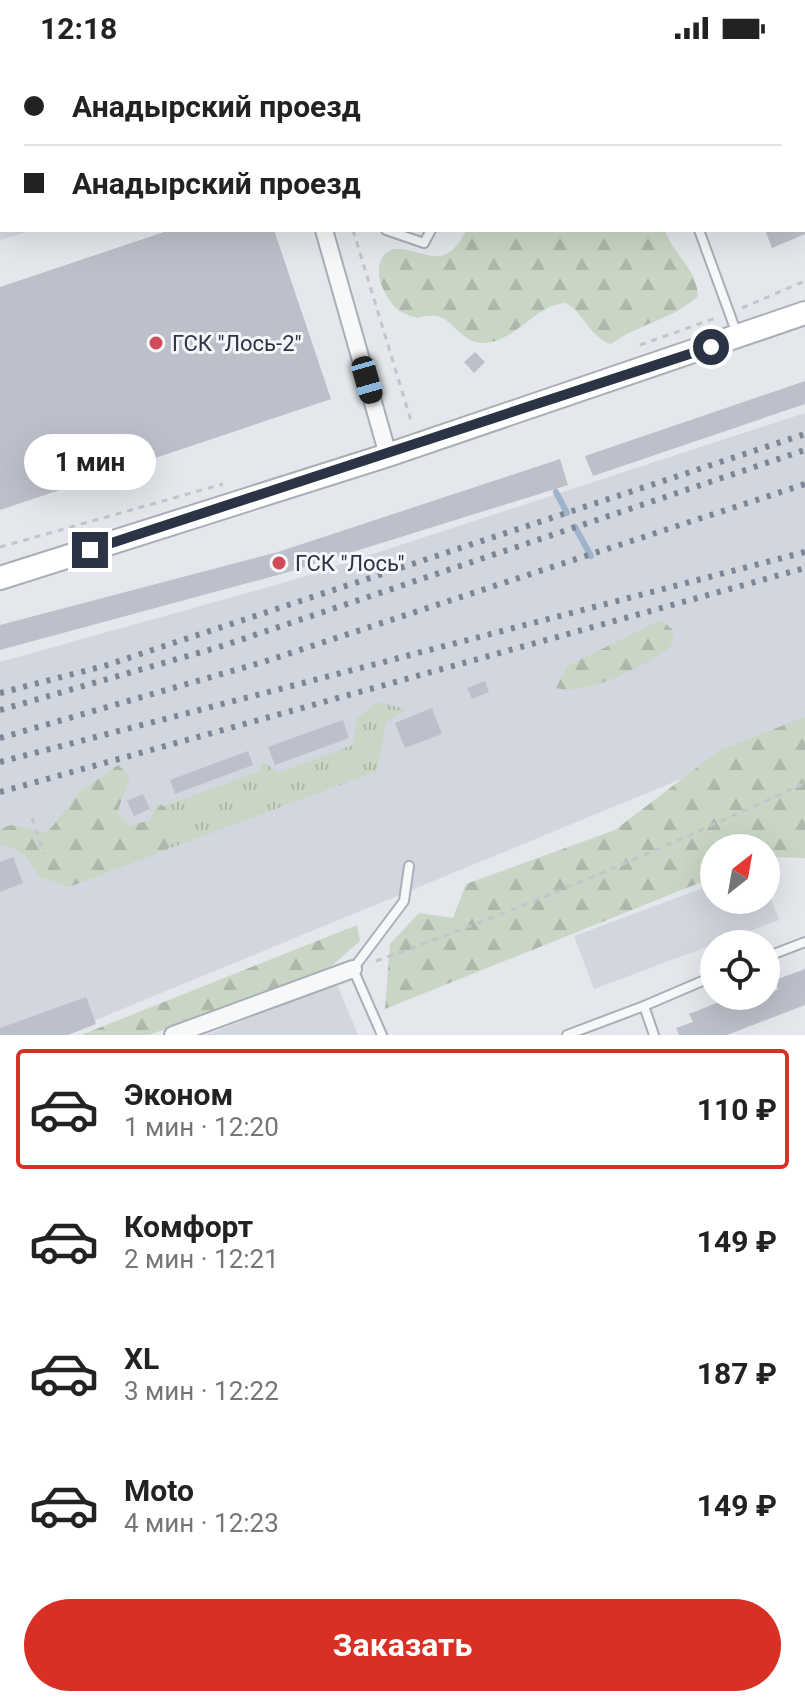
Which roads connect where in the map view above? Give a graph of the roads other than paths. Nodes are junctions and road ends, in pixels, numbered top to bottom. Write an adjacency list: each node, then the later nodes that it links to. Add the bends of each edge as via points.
1 (328, 232): 7 (street)
2 (392, 232): 3 (lane, via 424,243)
3 (430, 232)
4 (700, 232): 6 (lane)
5 (805, 313): 6 (street)
6 (739, 338): 7 (street)
7 (386, 447): 8 (street)
8 (0, 578)
9 (409, 866): 12 (lane, via 404,901)
10 (805, 942): 11 (lane)
11 (780, 952)
12 (353, 969): 15 (street); 16 (lane)
13 (700, 982): 14 (lane)
14 (644, 1006): 17 (lane); 18 (lane)
15 (173, 1035)
16 (382, 1035)
17 (567, 1035)
18 (654, 1035)

